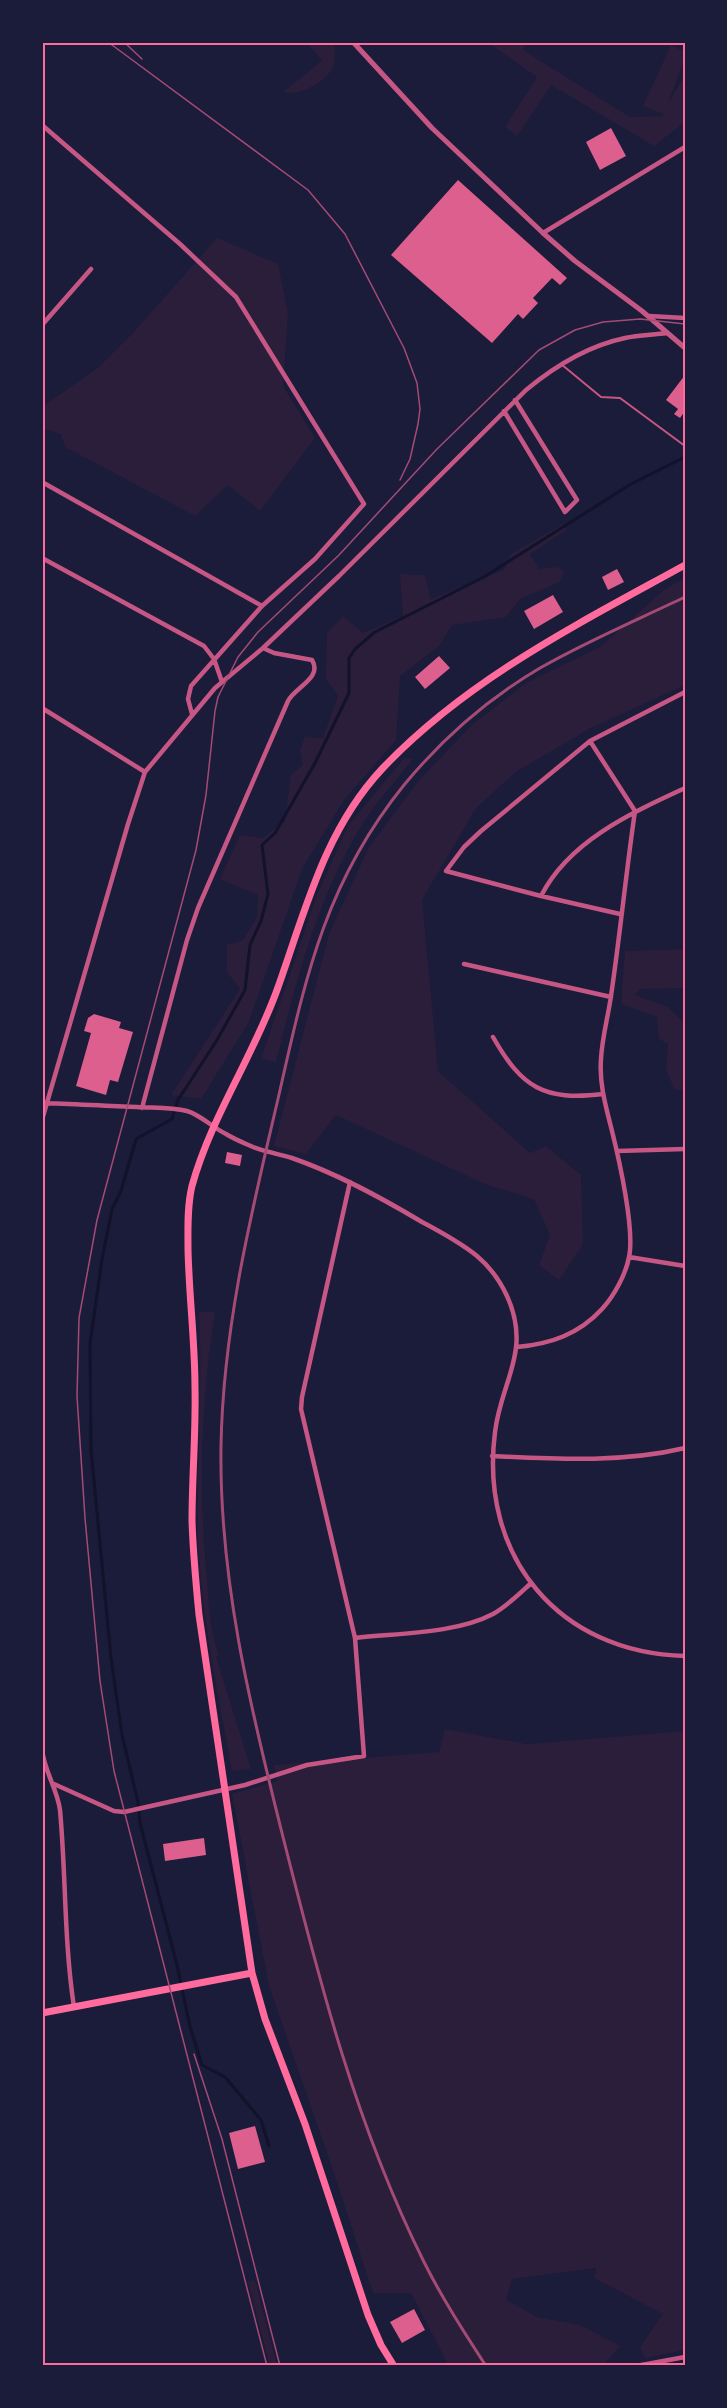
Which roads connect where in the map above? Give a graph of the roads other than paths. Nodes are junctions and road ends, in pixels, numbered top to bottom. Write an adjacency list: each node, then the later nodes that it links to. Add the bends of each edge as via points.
1 (353, 42): 4 (street, via 432,129)
2 (42, 125): 18 (street, via 236,297 364,504 315,559)
3 (685, 147): 4 (street)
4 (543, 233): 6 (street)
5 (91, 269): 8 (street)
6 (648, 316): 7 (street); 9 (street)
7 (685, 318)
8 (42, 325)
9 (668, 333): 10 (street); 11 (street, via 615,340)
10 (685, 348)
11 (561, 364): 12 (street); 14 (lane, via 601,397 620,398)
12 (515, 400): 13 (street); 13 (street, via 577,500 565,512)
13 (504, 411): 19 (street)
14 (685, 446)
15 (42, 482): 18 (street)
16 (42, 558): 20 (street, via 204,646)
17 (685, 566): 38 (main road, via 497,672 399,753 369,785 344,819 314,880 257,1041)
18 (262, 606): 20 (street)
19 (263, 648): 21 (street); 36 (street, via 308,658 314,662 315,672 288,701 198,908)
20 (214, 659): 21 (street); 24 (street, via 191,686 188,699)
21 (222, 682): 24 (street)
22 (685, 692): 25 (street)
23 (42, 708): 26 (street)
24 (192, 714): 26 (street)
25 (590, 741): 28 (street); 29 (street, via 481,831 446,871)
26 (145, 772): 35 (street)
27 (685, 788): 28 (street)
28 (635, 811): 29 (street, via 615,822 566,862 551,876); 30 (street)
29 (541, 896): 30 (street)
30 (620, 914): 32 (street)
31 (464, 964): 32 (street)
32 (611, 997): 34 (street, via 601,1060)
33 (493, 1037): 34 (street, via 515,1072 543,1091 568,1097)
34 (603, 1094): 40 (street)
35 (45, 1103): 36 (street); 37 (street)
36 (142, 1108): 38 (street, via 188,1111)
37 (42, 1120)
38 (212, 1126): 41 (street, via 257,1148); 52 (main road, via 191,1191 188,1224 195,1386 192,1518 199,1615)
39 (685, 1149): 40 (street)
40 (617, 1151): 42 (street, via 629,1229)
41 (350, 1182): 44 (street, via 479,1257 508,1298); 48 (street, via 302,1409)
42 (629, 1257): 43 (street); 44 (street, via 607,1303 594,1317 558,1340)
43 (685, 1266)
44 (517, 1347): 46 (street, via 498,1415)
45 (685, 1448): 46 (street, via 636,1457 588,1459)
46 (492, 1456): 47 (street, via 500,1520 518,1566)
47 (530, 1584): 48 (street, via 503,1608 474,1623); 49 (street, via 553,1607 600,1638 630,1650)
48 (355, 1638): 52 (street, via 364,1756 307,1765)
49 (685, 1656)
50 (42, 1749): 51 (street, via 45,1768)
51 (54, 1784): 52 (street, via 114,1811 137,1810); 54 (street, via 60,1810)
52 (224, 1788): 53 (main road)
53 (252, 1972): 54 (main road); 57 (main road, via 368,2315)
54 (74, 2007): 55 (main road)
55 (42, 2013)
56 (685, 2357): 58 (street)
57 (394, 2366)
58 (636, 2366)

